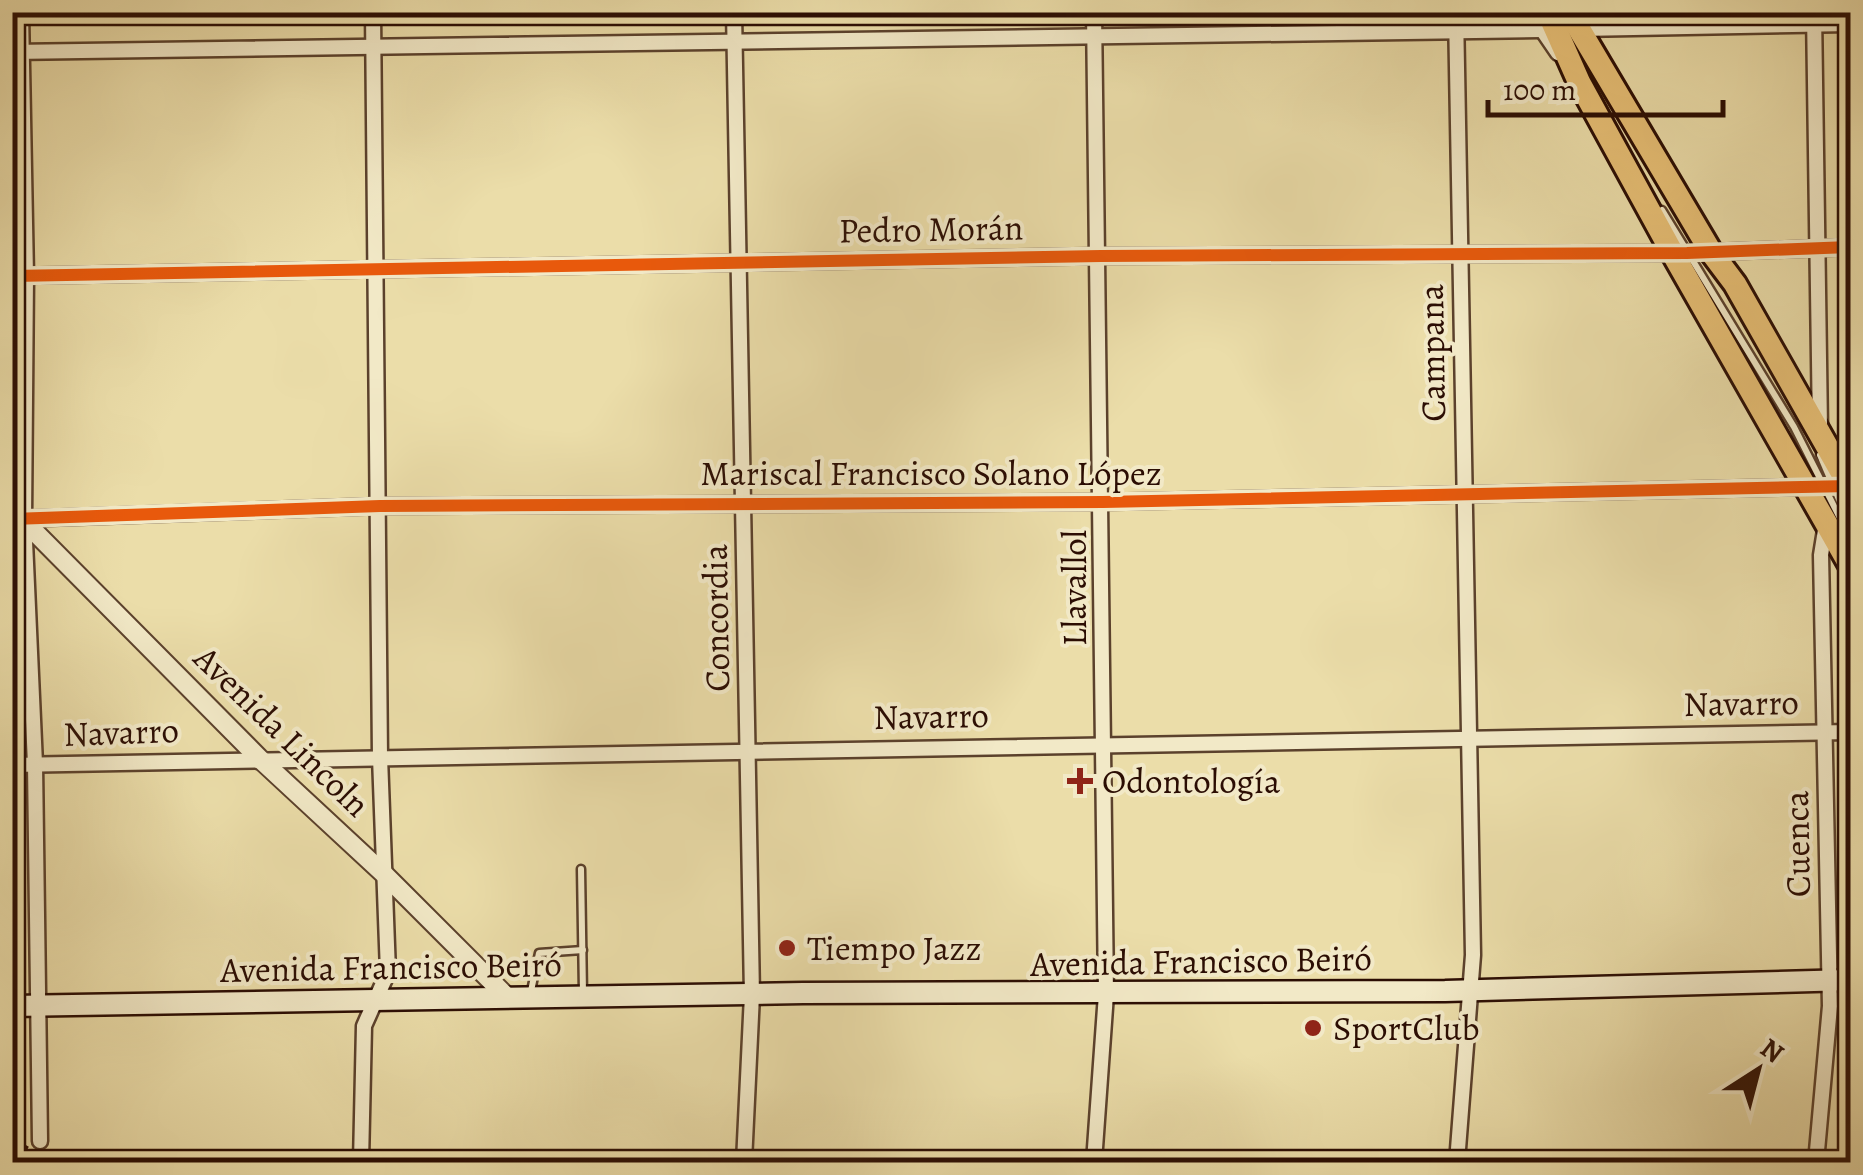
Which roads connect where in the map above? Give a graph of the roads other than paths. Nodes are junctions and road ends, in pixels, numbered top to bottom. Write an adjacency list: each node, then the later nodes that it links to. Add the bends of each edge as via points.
1 (21, 12): 15 (street)
2 (373, 12): 14 (street)
3 (734, 12): 13 (street, Concordia)
4 (1094, 12): 12 (street, Llavallol)
5 (1456, 12): 11 (street, Campana)
6 (1530, 12): 9 (street)
7 (1577, 18): 8 (street); 18 (main road)
8 (1813, 19): 10 (street); 16 (street)
9 (1544, 21): 11 (street); 18 (main road)
10 (1850, 24)
11 (1457, 30): 12 (street); 19 (street, Campana)
12 (1094, 38): 13 (street); 20 (street, Llavallol)
13 (735, 41): 14 (street); 21 (street, Concordia)
14 (374, 49): 15 (street); 22 (street)
15 (17, 52): 23 (street)
16 (1816, 247): 17 (street, Pedro Morán); 18 (street, Pedro Morán); 24 (street)
17 (1850, 247)
18 (1690, 253): 19 (street, Pedro Morán); 24 (main road, via 1735,284); 25 (main road); 25 (lane, via 1724,286)
19 (1460, 254): 20 (street, Pedro Morán); 26 (street, Campana)
20 (1101, 256): 21 (street, Pedro Morán); 27 (street, Llavallol)
21 (741, 262): 22 (street, Pedro Morán); 28 (street, Concordia)
22 (377, 268): 23 (street, Pedro Morán); 29 (street)
23 (19, 276): 30 (street)
24 (1820, 434): 25 (main road)
25 (1836, 487): 26 (street, Mariscal Francisco Solano López); 31 (main road); 32 (lane); 33 (lane)
26 (1464, 494): 27 (street, Mariscal Francisco Solano López); 37 (street, Campana)
27 (1103, 502): 28 (street, Mariscal Francisco Solano López); 38 (street, Llavallol)
28 (743, 504): 29 (street, Mariscal Francisco Solano López); 39 (street, Concordia)
29 (380, 506): 30 (street, Mariscal Francisco Solano López); 40 (street)
30 (16, 516): 41 (street, Avenida Lincoln); 43 (street)
31 (1826, 523): 34 (main road); 35 (street, Cuenca)
32 (1850, 525)
33 (1850, 538)
34 (1850, 565)
35 (1824, 731): 36 (street, Navarro); 37 (street, Navarro); 47 (street, Cuenca)
36 (1850, 732)
37 (1467, 737): 38 (street, Navarro); 48 (street, Campana)
38 (1104, 742): 39 (street, Navarro); 50 (street, Llavallol)
39 (748, 751): 40 (street, Navarro); 49 (street, Concordia)
40 (380, 757): 41 (street, Navarro); 45 (street)
41 (259, 758): 43 (street, Navarro); 45 (street, Avenida Lincoln)
42 (12, 764): 43 (street, Navarro)
43 (36, 764): 56 (street)
44 (581, 869): 46 (lane)
45 (384, 874): 52 (street, Avenida Lincoln); 54 (street, via 388,972)
46 (582, 950): 51 (lane); 53 (lane, via 540,953)
47 (1840, 980): 48 (main road, Avenida Francisco Beiró); 62 (street, Cuenca)
48 (1473, 988): 50 (main road, Avenida Francisco Beiró); 61 (street, Campana)
49 (752, 994): 50 (main road, Avenida Francisco Beiró); 51 (main road, Avenida Francisco Beiró); 59 (street, Concordia)
50 (1106, 994): 60 (street, Llavallol)
51 (583, 997): 53 (main road, Avenida Francisco Beiró)
52 (508, 998): 53 (main road, Avenida Francisco Beiró); 54 (main road, Avenida Francisco Beiró)
53 (530, 998)
54 (374, 1000): 56 (main road, Avenida Francisco Beiró); 58 (street, via 364,1026)
55 (12, 1006): 56 (main road, Avenida Francisco Beiró)
56 (38, 1006): 57 (street)
57 (40, 1142)
58 (361, 1162)
59 (744, 1162)
60 (1094, 1162)
61 (1457, 1162)
62 (1816, 1162)

